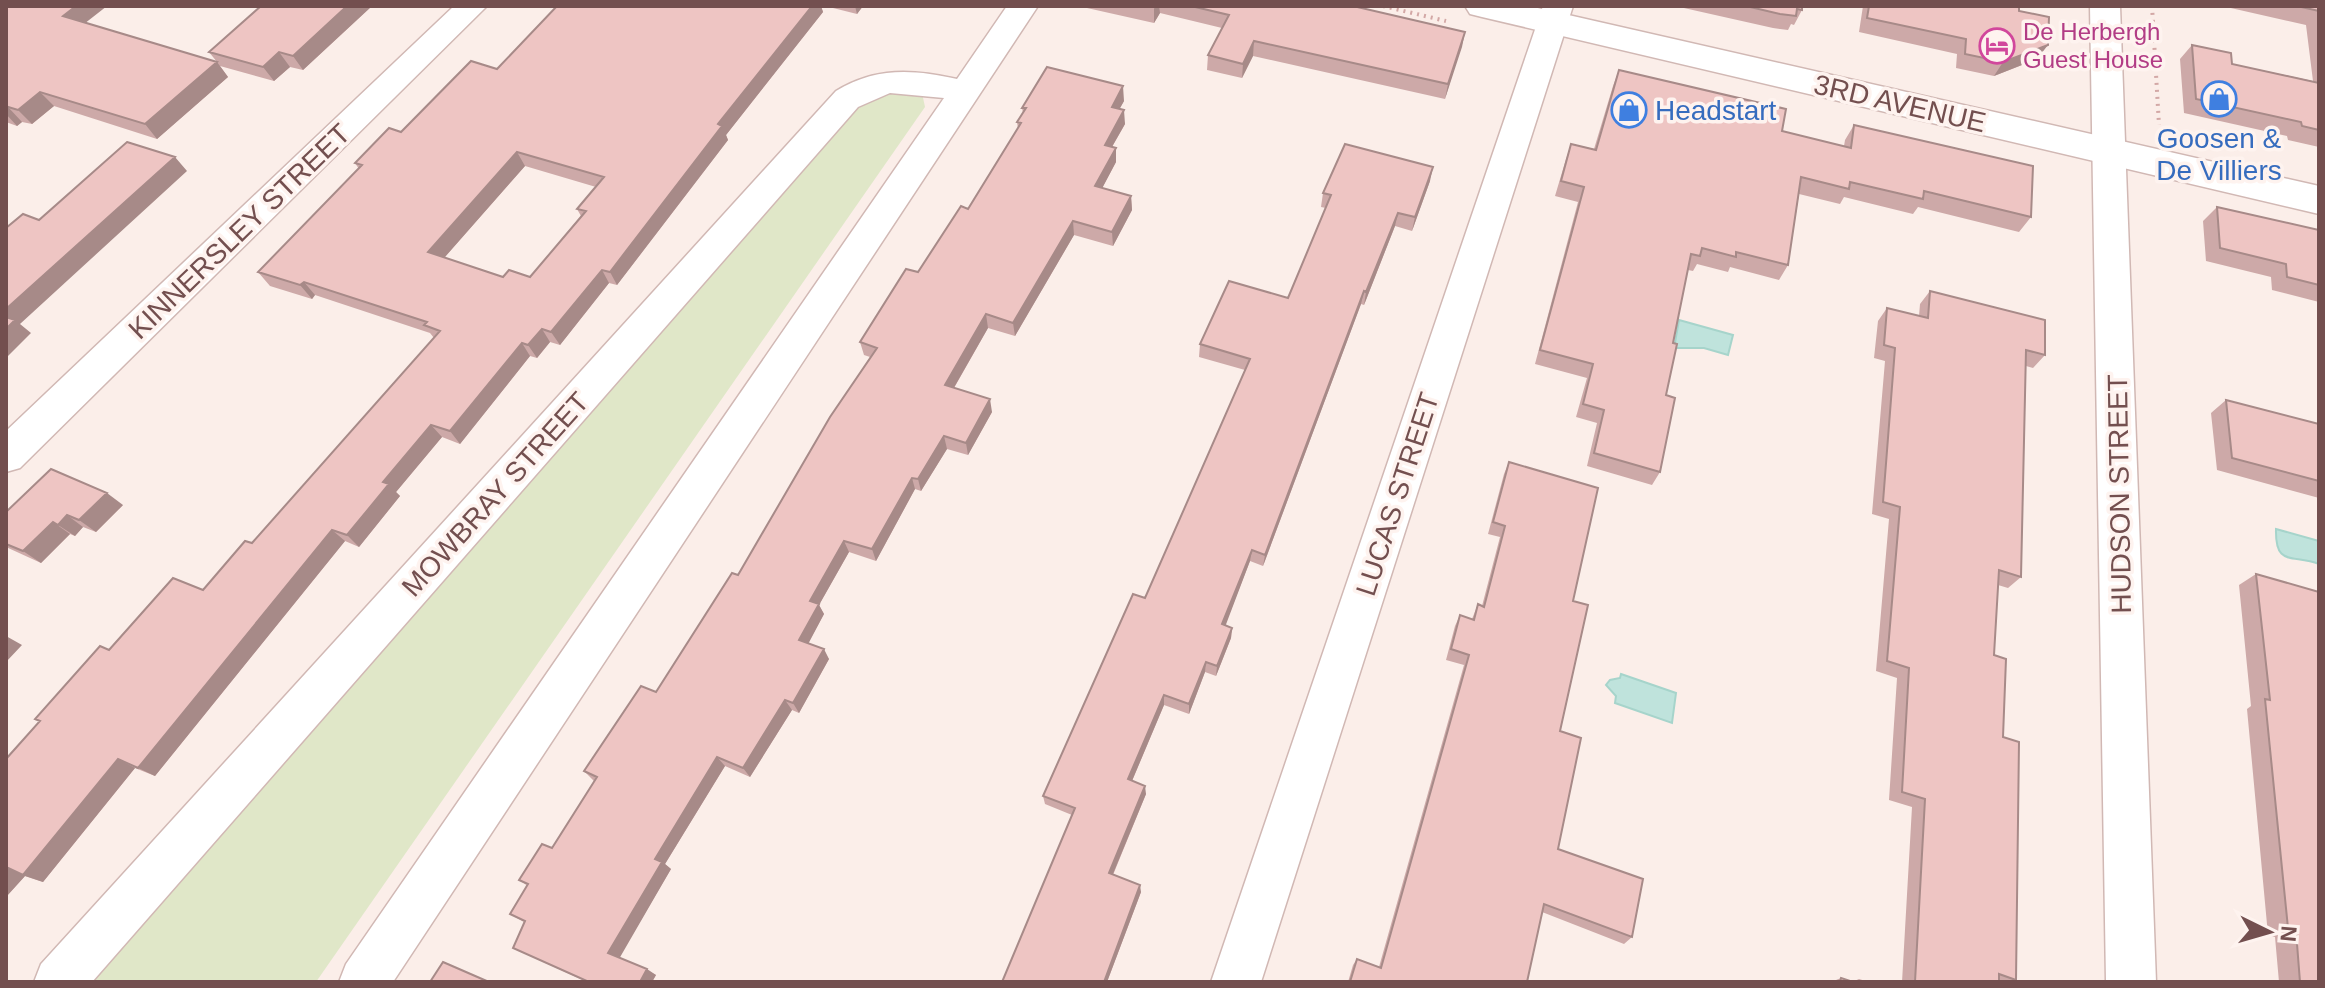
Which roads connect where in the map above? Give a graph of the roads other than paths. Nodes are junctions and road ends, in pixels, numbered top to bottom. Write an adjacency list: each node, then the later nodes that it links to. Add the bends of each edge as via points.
1 (472, 6): 9 (street, KINNERSLEY STREET)
2 (1023, 6): 6 (street)
3 (1482, 6): 5 (street, 3RD AVENUE)
4 (2105, 6): 7 (street, HUDSON STREET)
5 (1555, 14): 7 (street, 3RD AVENUE); 12 (street, LUCAS STREET)
6 (967, 92): 10 (street, MOWBRAY STREET, via 895,80 861,89 847,99); 11 (street)
7 (2110, 151): 8 (street, 3RD AVENUE); 13 (street, HUDSON STREET)
8 (2319, 200)
9 (6, 456)
10 (59, 982)
11 (364, 982)
12 (1236, 982)
13 (2131, 982)

